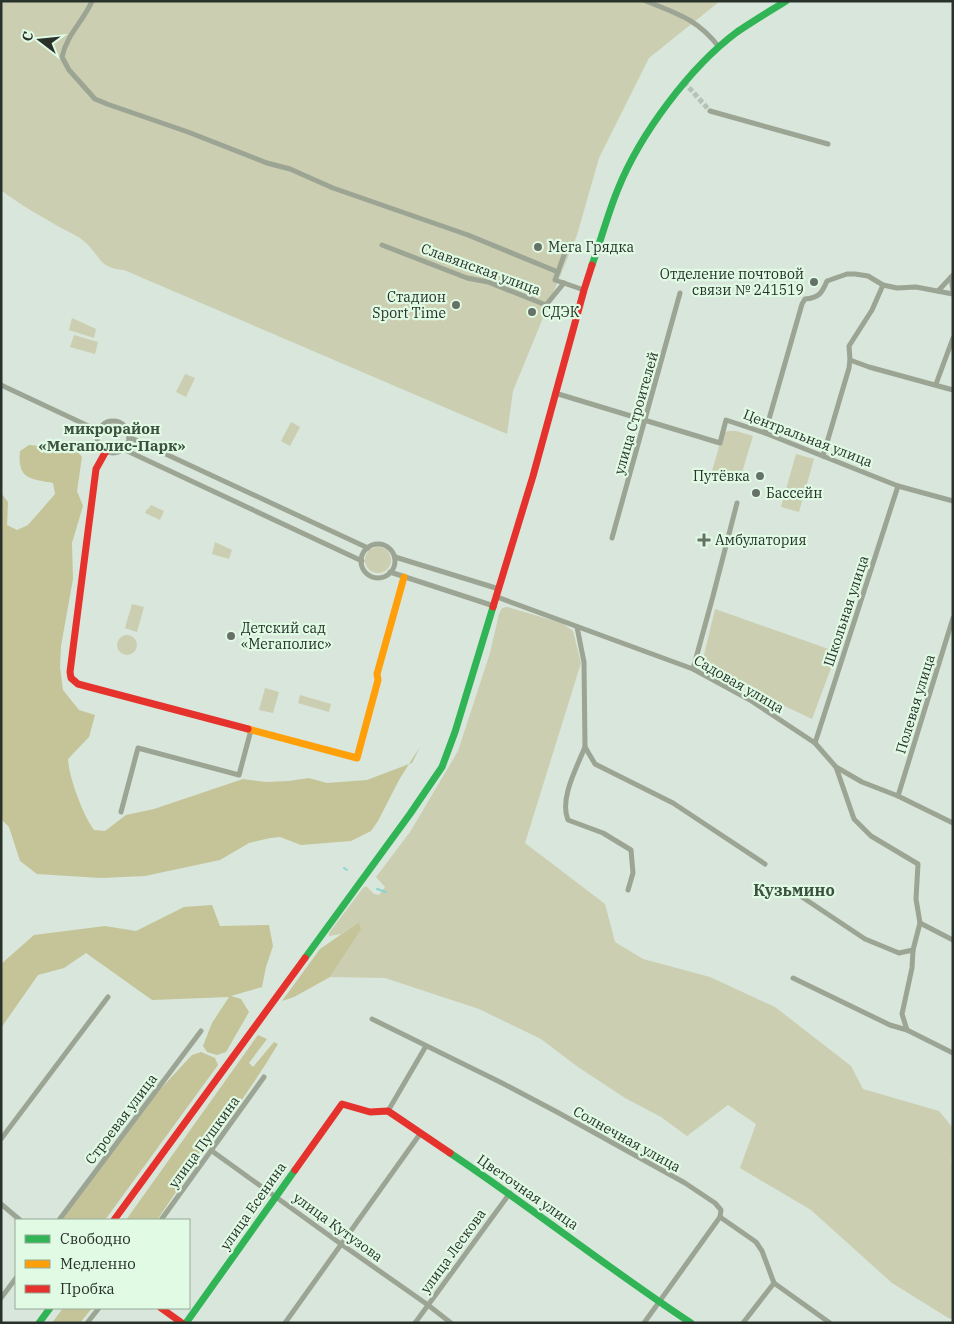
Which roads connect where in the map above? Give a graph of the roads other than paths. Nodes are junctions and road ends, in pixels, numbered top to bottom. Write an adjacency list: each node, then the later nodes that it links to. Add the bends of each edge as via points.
1 (92, 1): 9 (street, via 64,45 62,57 68,70 95,99 468,235)
2 (646, 1): 4 (street, via 685,16)
3 (786, 1): 4 (main road)
4 (719, 47): 13 (main road, via 676,93 641,144 618,188)
5 (710, 110): 6 (street)
6 (828, 144)
7 (568, 244): 9 (street)
8 (382, 245): 11 (street, Славянская улица, via 546,304)
9 (558, 272): 11 (street, via 555,280)
10 (952, 276): 14 (street); 16 (street)
11 (564, 284): 13 (street)
12 (883, 286): 14 (street); 18 (street, via 849,346); 25 (street, via 868,276 847,274 827,281 818,296 806,299)
13 (584, 290): 22 (main road)
14 (938, 291): 16 (street)
15 (680, 293): 23 (street, улица Строителей)
16 (953, 293)
17 (953, 338): 20 (street)
18 (850, 360): 20 (street); 29 (street)
19 (1, 384): 24 (street)
20 (936, 384): 21 (street)
21 (953, 390)
22 (555, 393): 23 (street, Центральная улица); 39 (main road)
23 (645, 420): 25 (street, Центральная улица, via 720,443 726,420); 33 (street, улица Строителей)
24 (99, 431): 26 (street, via 104,424 117,422 124,426); 28 (street, via 98,442)
25 (765, 433): 29 (street, Центральная улица)
26 (129, 437): 27 (street); 34 (street)
27 (124, 449): 28 (street, via 115,453); 36 (street)
28 (106, 451): 44 (main road, via 96,469 71,678 78,684)
29 (823, 456): 30 (street, Центральная улица)
30 (898, 486): 31 (street, Центральная улица); 45 (street, Школьная улица)
31 (953, 501)
32 (737, 503): 43 (street)
33 (612, 538)
34 (368, 548): 35 (street, via 384,545); 36 (street)
35 (394, 557): 37 (street); 39 (street, Садовая улица)
36 (362, 561): 37 (street, via 372,576 385,576)
37 (390, 572): 38 (street)
38 (404, 577): 40 (street); 44 (main road, via 357,758)
39 (498, 593): 40 (main road); 42 (street, Садовая улица)
40 (494, 606): 75 (main road, via 448,753 431,785)
41 (953, 618): 48 (street, Полевая улица)
42 (577, 627): 43 (street, Садовая улица); 46 (street, via 584,662)
43 (693, 669): 45 (street, Садовая улица, via 750,700)
44 (251, 730): 49 (street, via 239,775 138,748)
45 (815, 743): 47 (street, Садовая улица)
46 (585, 747): 51 (street, via 595,764 673,803); 52 (street, via 572,777 564,811 568,820 603,833 632,850 633,873)
47 (836, 767): 48 (street, Садовая улица, via 862,782); 54 (street, via 854,819 871,836 918,864 916,899)
48 (898, 796): 50 (street, Садовая улица)
49 (121, 812)
50 (953, 823)
51 (765, 864)
52 (628, 890)
53 (802, 897): 56 (street, via 865,939 899,953)
54 (920, 923): 55 (street); 56 (street)
55 (953, 940)
56 (913, 950): 60 (street, via 902,1014)
57 (793, 978): 60 (street, via 890,1025)
58 (108, 997): 67 (street)
59 (372, 1019): 62 (street, Солнечная улица)
60 (907, 1030): 63 (street)
61 (200, 1031): 74 (street, Строевая улица)
62 (426, 1046): 65 (street); 72 (street, Солнечная улица, via 502,1083 685,1183 715,1203 721,1210)
63 (953, 1053)
64 (264, 1077): 68 (street, улица Пушкина)
65 (388, 1111): 66 (main road, Цветочная улица); 70 (main road, улица Есенина, via 370,1112 342,1104)
66 (420, 1134): 69 (main road, Цветочная улица); 77 (street)
67 (1, 1139)
68 (212, 1151): 70 (street, улица Кутузова); 76 (street, улица Пушкина)
69 (510, 1193): 81 (main road, Цветочная улица); 82 (street, улица Лескова)
70 (275, 1196): 77 (street, улица Кутузова); 89 (main road, улица Есенина)
71 (1, 1204): 73 (street)
72 (720, 1218): 79 (street, Солнечная улица, via 756,1242); 81 (street)
73 (19, 1219)
74 (60, 1219)
75 (115, 1219)
76 (162, 1219)
77 (341, 1244): 82 (street, улица Кутузова); 90 (street)
78 (15, 1279): 80 (street)
79 (774, 1283): 95 (street); 96 (street)
80 (1, 1298)
81 (659, 1302): 93 (street); 94 (main road, Цветочная улица)
82 (428, 1304): 91 (street, улица Лескова); 92 (street, улица Кутузова)
83 (49, 1309): 86 (main road)
84 (98, 1309): 87 (street)
85 (162, 1309): 88 (main road)
86 (39, 1323)
87 (87, 1323)
88 (182, 1323)
89 (186, 1323)
90 (285, 1323)
91 (415, 1323)
92 (451, 1323)
93 (644, 1323)
94 (691, 1323)
95 (743, 1323)
96 (830, 1323)

